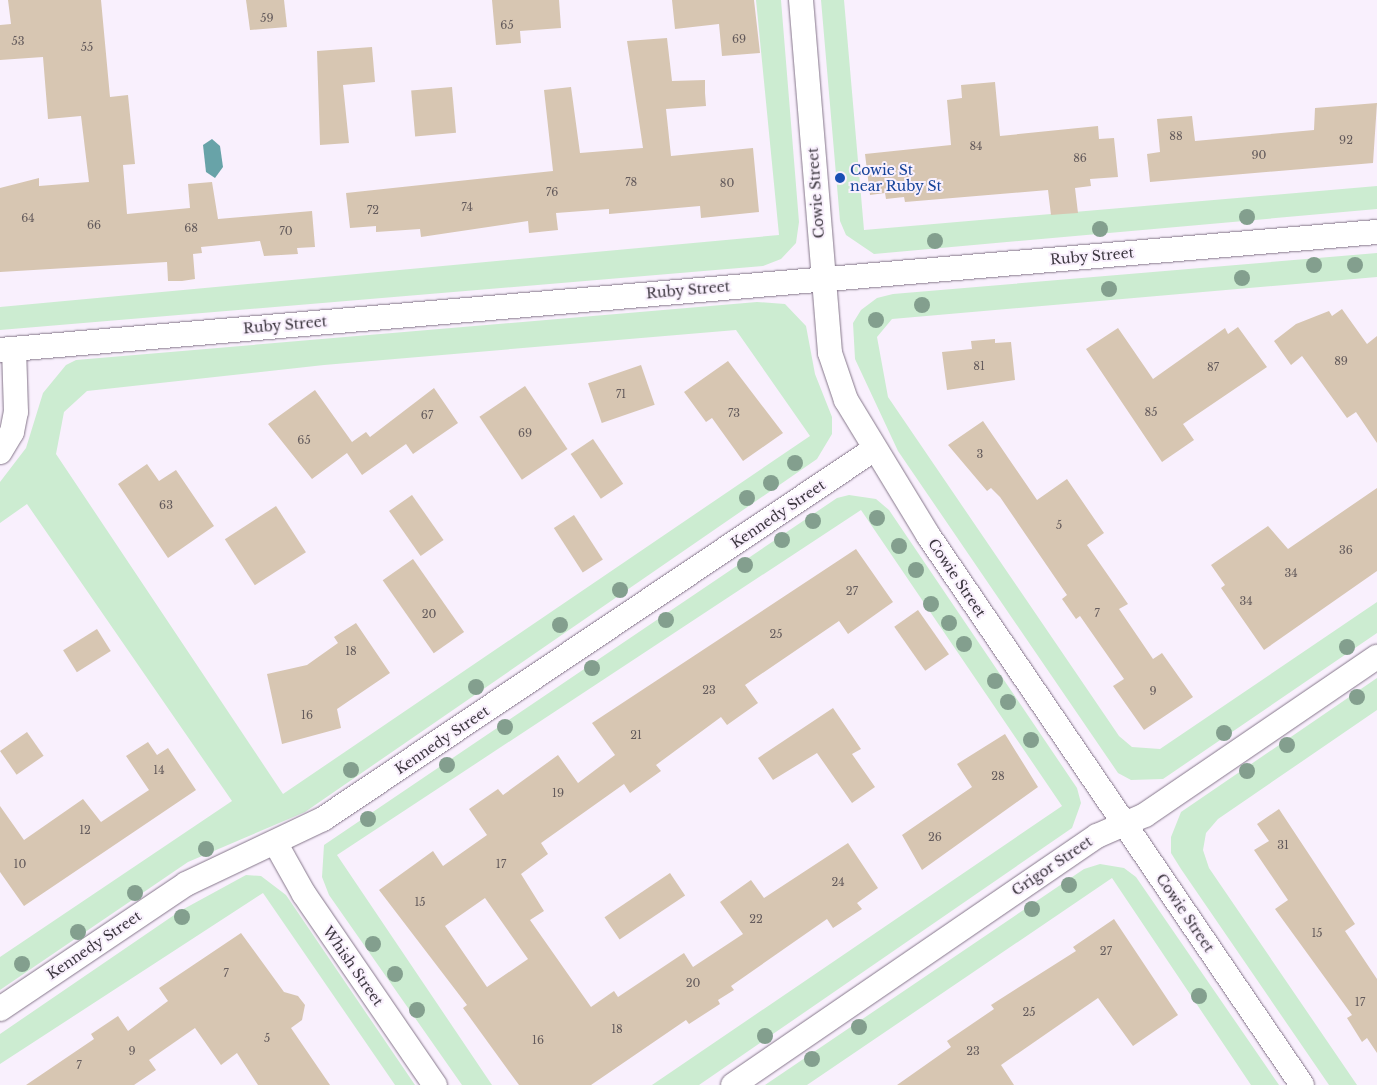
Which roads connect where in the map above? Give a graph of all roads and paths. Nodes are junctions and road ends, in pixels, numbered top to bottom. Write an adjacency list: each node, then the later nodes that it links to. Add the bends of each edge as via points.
1 (801, 0): 3 (street, Cowie Street)
2 (1377, 232): 3 (street, Ruby Street)
3 (822, 280): 4 (street, Ruby Street); 5 (street, Cowie Street, via 830,353 846,400)
4 (7, 349): 6 (street, via 16,412 12,432)
5 (873, 450): 8 (street, Cowie Street); 9 (street, Kennedy Street, via 323,819)
6 (0, 452)
7 (1377, 657): 8 (street, Grigor Street, via 1145,815)
8 (1124, 824): 12 (street, Grigor Street, via 1096,836); 13 (street, Cowie Street)
9 (276, 844): 10 (street, Kennedy Street, via 186,884); 11 (street, Whish Street, via 304,894)
10 (0, 1008)
11 (435, 1085)
12 (733, 1085)
13 (1302, 1085)

